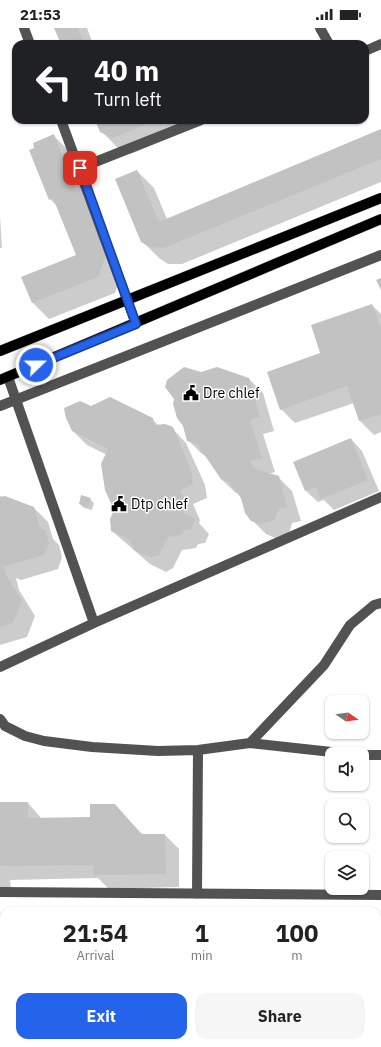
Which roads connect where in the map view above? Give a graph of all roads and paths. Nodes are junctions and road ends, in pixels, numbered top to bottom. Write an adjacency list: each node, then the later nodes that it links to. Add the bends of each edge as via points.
1 (24, 28): 3 (street)
2 (320, 28): 4 (street)
3 (28, 40)
4 (327, 40)
5 (381, 44): 6 (street)
6 (369, 50)
7 (63, 124): 9 (street)
8 (191, 124): 9 (street)
9 (80, 168): 13 (street)
10 (381, 198): 13 (main road)
11 (381, 220): 14 (main road)
12 (381, 255): 17 (street)
13 (127, 299): 14 (street); 15 (main road)
14 (136, 324): 16 (main road)
15 (0, 351)
16 (4, 378): 17 (street)
17 (16, 399): 18 (street); 21 (street)
18 (0, 406)
19 (381, 497): 21 (street)
20 (381, 603): 24 (street, via 374,605 350,625 324,665)
21 (94, 623): 22 (street)
22 (0, 667)
23 (0, 719): 25 (street, via 5,726 25,736 44,741 158,751)
24 (250, 742): 25 (street); 26 (street)
25 (198, 750): 30 (street)
26 (325, 751)
27 (369, 755): 28 (street)
28 (381, 755)
29 (0, 892): 30 (street)
30 (197, 894): 31 (street)
31 (381, 895)

